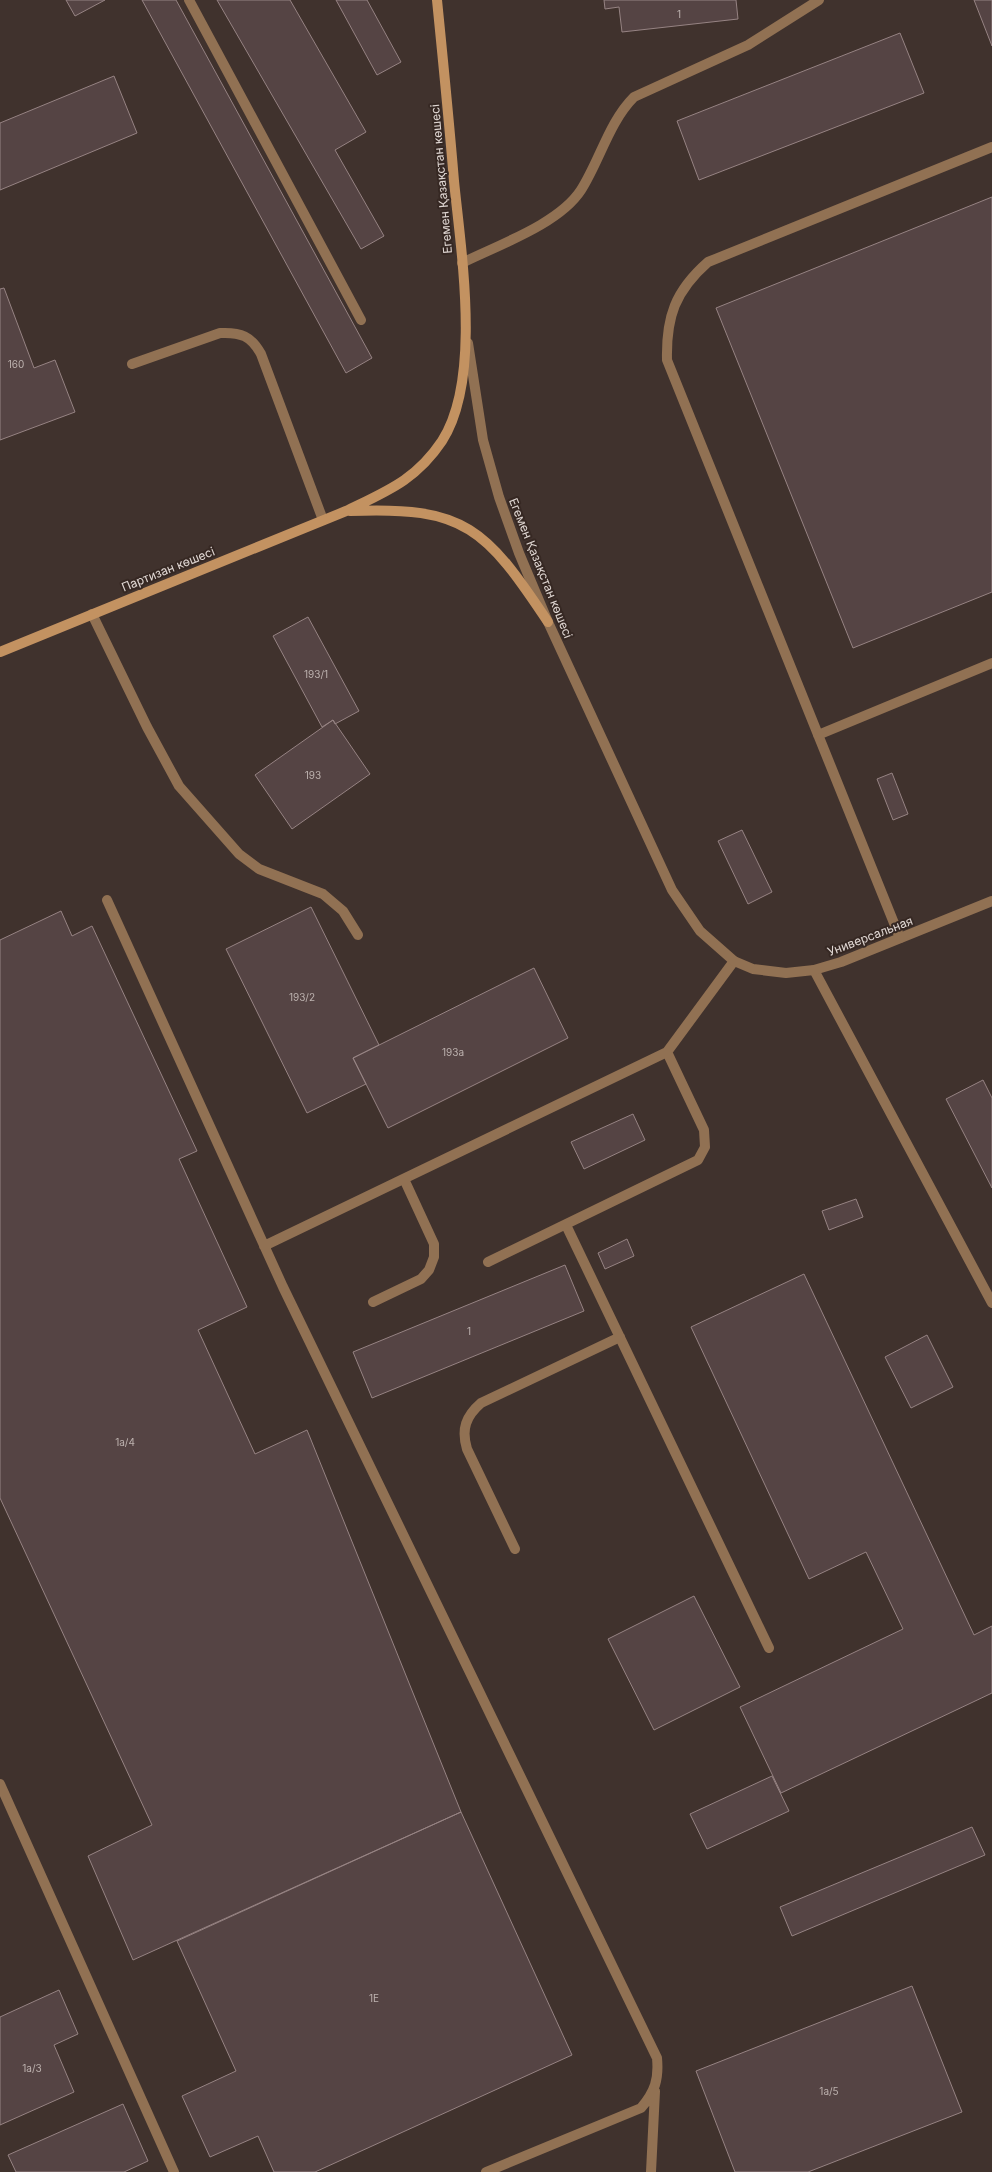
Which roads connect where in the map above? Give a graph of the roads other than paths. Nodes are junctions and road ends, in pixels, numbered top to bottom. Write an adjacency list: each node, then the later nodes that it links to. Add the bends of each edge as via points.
1 (190, 0): 7 (street)
2 (437, 0): 5 (main road, Егемен Қазақстан көшесі)
3 (819, 0): 5 (street, via 748,45 634,97 623,108 581,190 566,209)
4 (992, 147): 15 (street, via 708,262 691,277 670,319 667,360)
5 (462, 264): 6 (main road, Егемен Қазақстан көшесі)
6 (464, 307): 9 (main road, via 463,380 453,419 442,440 415,474); 12 (street, Егемен Қазақстан көшесі, via 483,440 519,553)
7 (361, 320)
8 (132, 364): 10 (street, via 220,333 245,336 255,343)
9 (346, 511): 10 (main road, Партизан көшесі); 12 (main road, via 390,509 429,513 463,525 491,545 517,575)
10 (323, 520): 11 (main road, Партизан көшесі)
11 (92, 614): 13 (main road, Партизан көшесі); 18 (street, via 146,728 179,786 239,854 258,869 324,894 343,911)
12 (548, 622): 20 (street, Егемен Қазақстан көшесі, via 672,890 700,931)
13 (0, 652)
14 (992, 664): 15 (street)
15 (818, 735): 19 (street)
16 (107, 900): 26 (street)
17 (992, 901): 19 (street, Универсальная)
18 (358, 935)
19 (900, 938): 22 (street, Универсальная)
20 (734, 961): 21 (street, Егемен Қазақстан көшесі); 23 (street)
21 (753, 969): 22 (street, Универсальная)
22 (814, 970): 28 (street)
23 (667, 1052): 24 (street); 25 (street, via 704,1130 702,1154 685,1168)
24 (404, 1179): 26 (street); 29 (street, via 434,1244 434,1257 421,1279)
25 (566, 1225): 27 (street); 30 (street)
26 (264, 1246): 35 (street, via 657,2058)
27 (488, 1262)
28 (991, 1298)
29 (373, 1302)
30 (620, 1336): 31 (street, via 481,1403 470,1412 463,1438 466,1448); 32 (street)
31 (515, 1549)
32 (769, 1648)
33 (0, 1784): 34 (street)
34 (5, 1806): 36 (street)
35 (655, 2088): 37 (street, via 641,2108); 38 (street)
36 (174, 2172)
37 (486, 2172)
38 (651, 2172)

